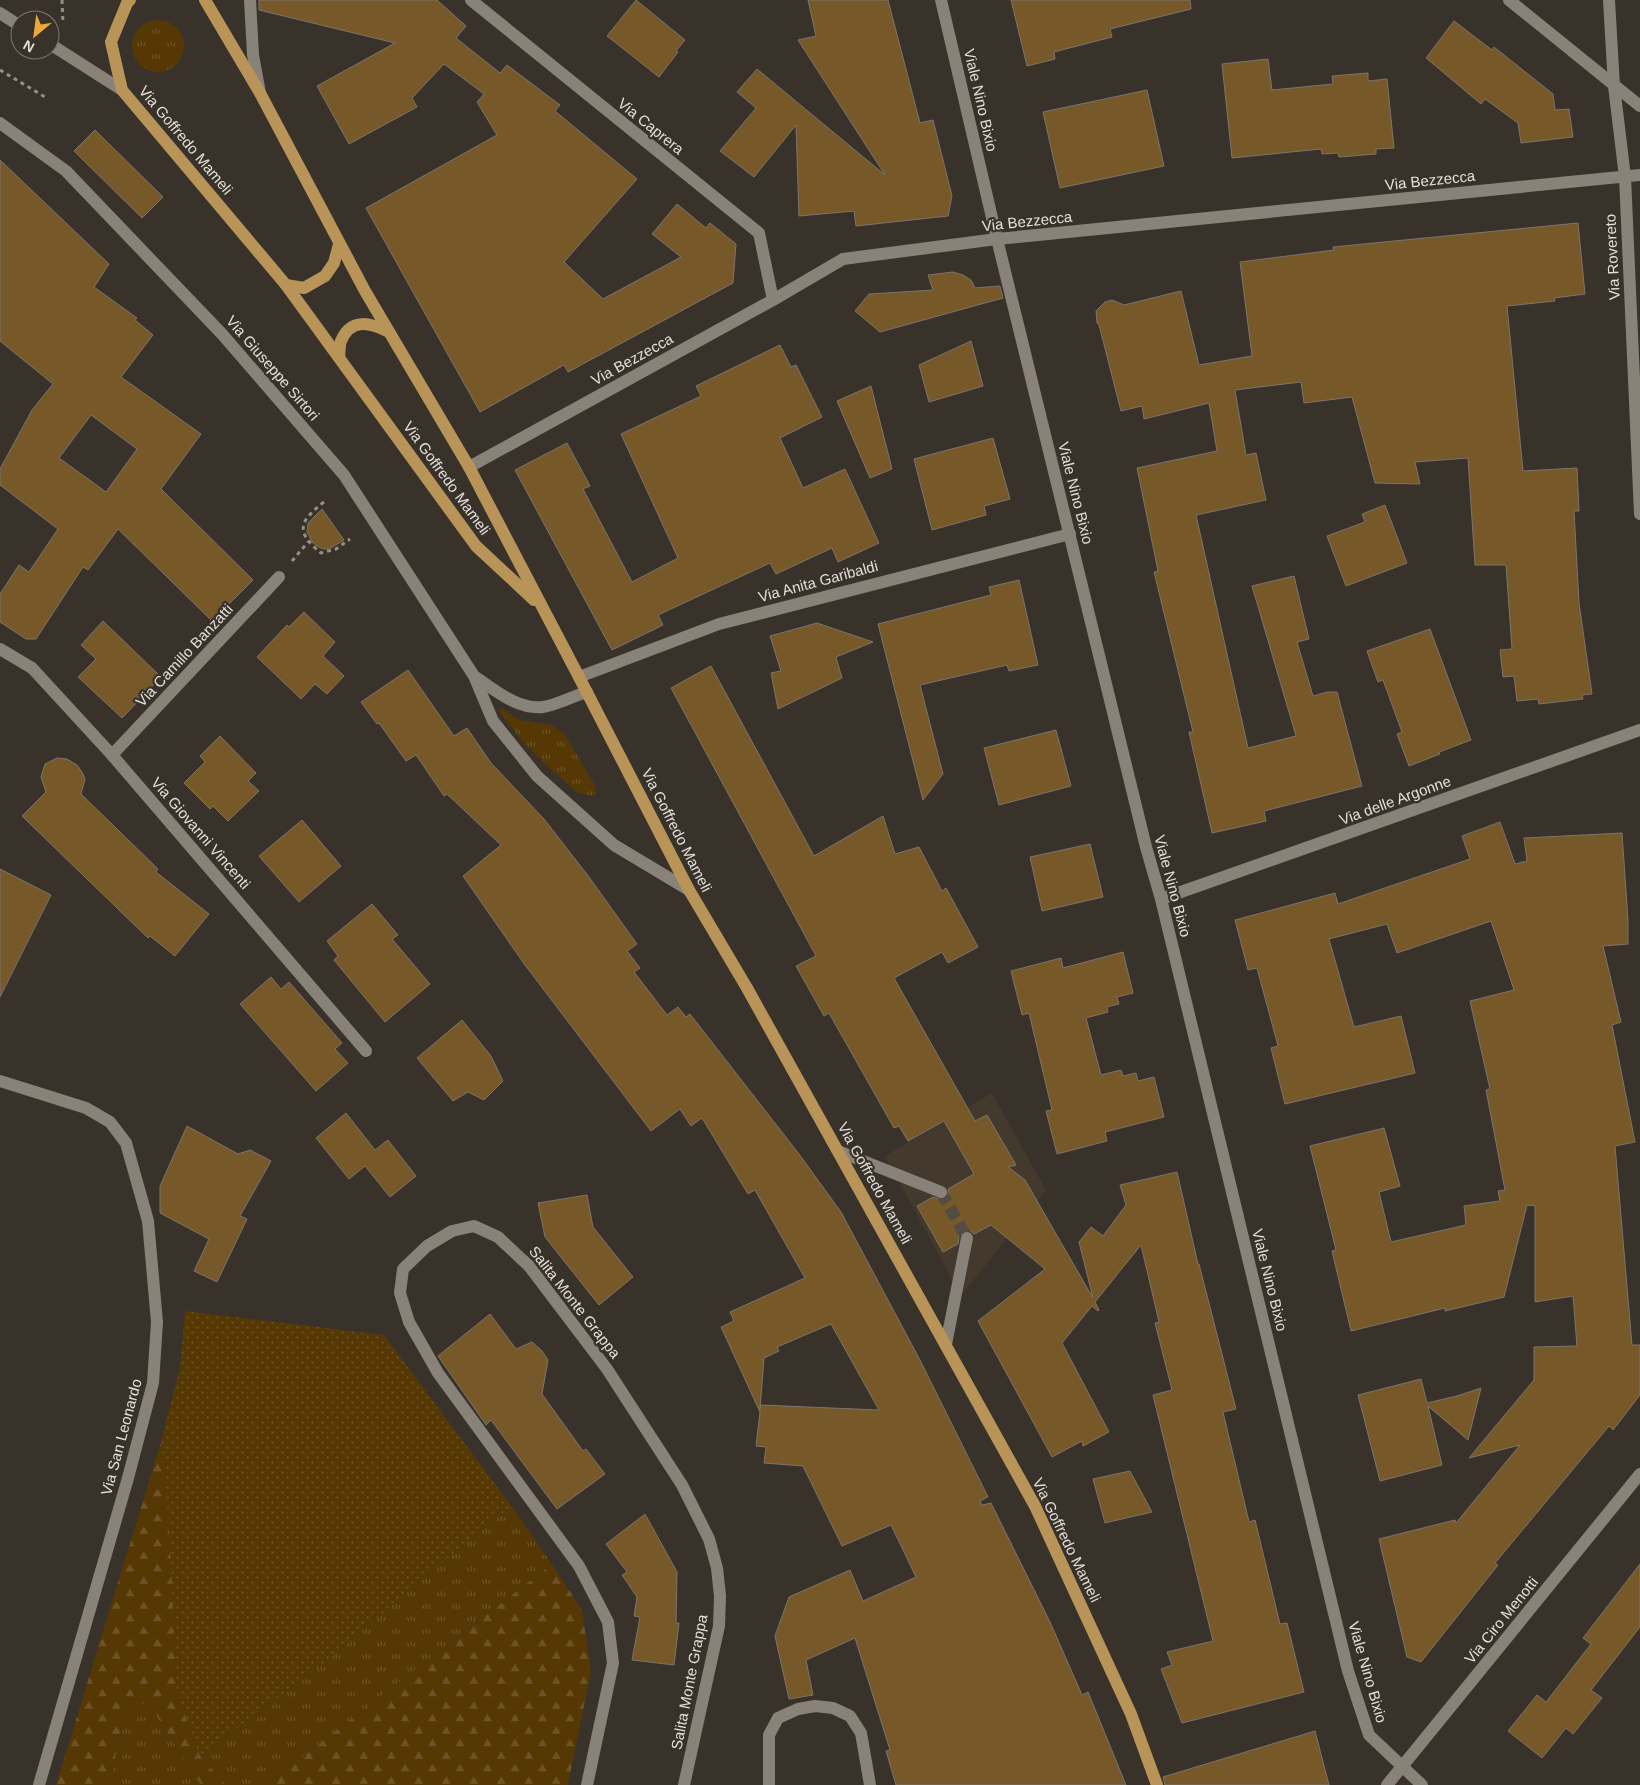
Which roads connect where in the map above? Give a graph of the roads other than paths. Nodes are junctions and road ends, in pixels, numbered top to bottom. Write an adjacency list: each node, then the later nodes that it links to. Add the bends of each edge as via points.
1 (130, 0): 10 (main road, Via Goffredo Mameli, via 111,42)
2 (204, 0): 11 (main road, Via Goffredo Mameli)
3 (250, 0): 11 (street, via 253,55)
4 (471, 0): 19 (street, Via Caprera, via 759,233)
5 (941, 0): 16 (street, Viale Nino Bixio)
6 (1509, 0): 9 (street)
7 (1609, 0): 9 (street, Via Rovereto)
8 (60, 50): 10 (street)
9 (1614, 86): 12 (street); 15 (street, Via Rovereto)
10 (122, 90): 18 (main road, Via Goffredo Mameli)
11 (260, 93): 17 (main road, Via Goffredo Mameli)
12 (1640, 106)
13 (0, 123): 28 (street, Via Giuseppe Sirtori, via 66,171 222,334 338,467)
14 (1640, 175): 15 (street, Via Bezzecca)
15 (1625, 177): 16 (street, Via Bezzecca); 23 (street, Via Rovereto)
16 (998, 239): 19 (street, Via Bezzecca, via 843,259); 24 (street, Viale Nino Bixio)
17 (339, 244): 18 (main road, via 334,262 325,276 304,288); 20 (main road, Via Goffredo Mameli)
18 (286, 285): 21 (main road, Via Goffredo Mameli)
19 (773, 300): 22 (street, Via Bezzecca)
20 (389, 332): 21 (main road, via 374,324 351,328 341,341); 22 (main road, Via Goffredo Mameli)
21 (339, 357): 26 (main road, Via Goffredo Mameli, via 476,546)
22 (469, 467): 26 (main road, Via Goffredo Mameli)
23 (1640, 514)
24 (1070, 534): 29 (street, Via Anita Garibaldi, via 719,624); 34 (street, Viale Nino Bixio)
25 (279, 577): 32 (street, Via Camillo Banzatti)
26 (542, 608): 29 (main road, Via Goffredo Mameli)
27 (0, 649): 32 (street, Via Giovanni Vincenti, via 32,668)
28 (474, 676): 30 (street, Via Giuseppe Sirtori, via 509,700 529,707 544,707); 33 (street, Via Giuseppe Sirtori, via 493,721 537,776 614,845)
29 (579, 676): 30 (main road, Via Goffredo Mameli)
30 (587, 692): 33 (main road, Via Goffredo Mameli)
31 (1640, 730): 34 (street, Via delle Argonne)
32 (112, 755): 35 (street, Via Giovanni Vincenti)
33 (689, 890): 37 (main road, Via Goffredo Mameli)
34 (1160, 899): 42 (street, Viale Nino Bixio, via 1348,1671 1369,1735)
35 (366, 1051)
36 (0, 1081): 43 (street, Via San Leonardo, via 86,1108 110,1122 126,1143 148,1221 157,1322 153,1383)
37 (838, 1150): 38 (street); 40 (main road, Via Goffredo Mameli)
38 (941, 1192)
39 (967, 1238): 40 (street)
40 (946, 1344): 48 (main road, Via Goffredo Mameli, via 1035,1506 1131,1714)
41 (1640, 1474): 42 (street, Via Ciro Menotti)
42 (1402, 1766): 49 (street, Via Ciro Menotti); 50 (street, Viale Nino Bixio)
43 (39, 1785)
44 (587, 1785): 45 (street, Salita Monte Grappa, via 613,1663 608,1622 579,1566 438,1373 409,1322 400,1292 403,1269 427,1246 452,1231 474,1226 498,1237 529,1266 601,1361 682,1485 709,1539 717,1568 719,1626)
45 (684, 1785)
46 (769, 1785): 47 (street, via 769,1735 778,1718 815,1706 833,1708 850,1716 861,1733)
47 (870, 1785)
48 (1157, 1785)
49 (1387, 1785)
50 (1422, 1785)

